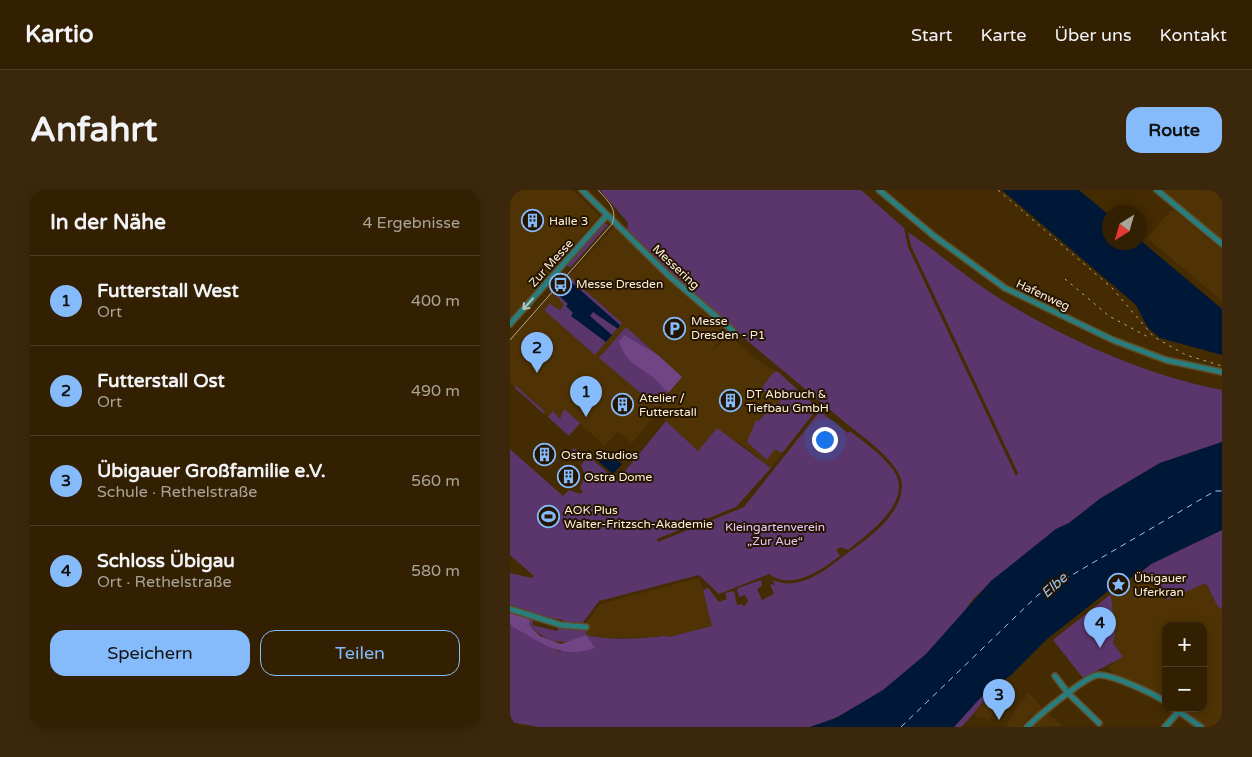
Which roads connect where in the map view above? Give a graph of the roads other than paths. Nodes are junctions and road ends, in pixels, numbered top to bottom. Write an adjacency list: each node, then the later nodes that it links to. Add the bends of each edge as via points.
1 (582, 190): 4 (street, Messering)
2 (879, 190): 8 (street, Hafenweg, via 1005,288 1113,340 1166,360)
3 (1157, 190): 5 (street)
4 (607, 215): 6 (street, Zur Messe, one-way to 6); 7 (street, Messering)
5 (1222, 244)
6 (510, 324)
7 (733, 331)
8 (1222, 372)
9 (510, 610): 10 (street, via 561,626)
10 (586, 627)
11 (1055, 676): 12 (street)
12 (1068, 693): 13 (street, via 1089,678 1104,675 1146,690); 16 (street); 17 (street)
13 (1162, 700)
14 (1176, 712): 18 (street)
15 (1180, 712): 19 (street)
16 (1099, 723)
17 (1027, 727)
18 (1165, 727)
19 (1201, 727)

